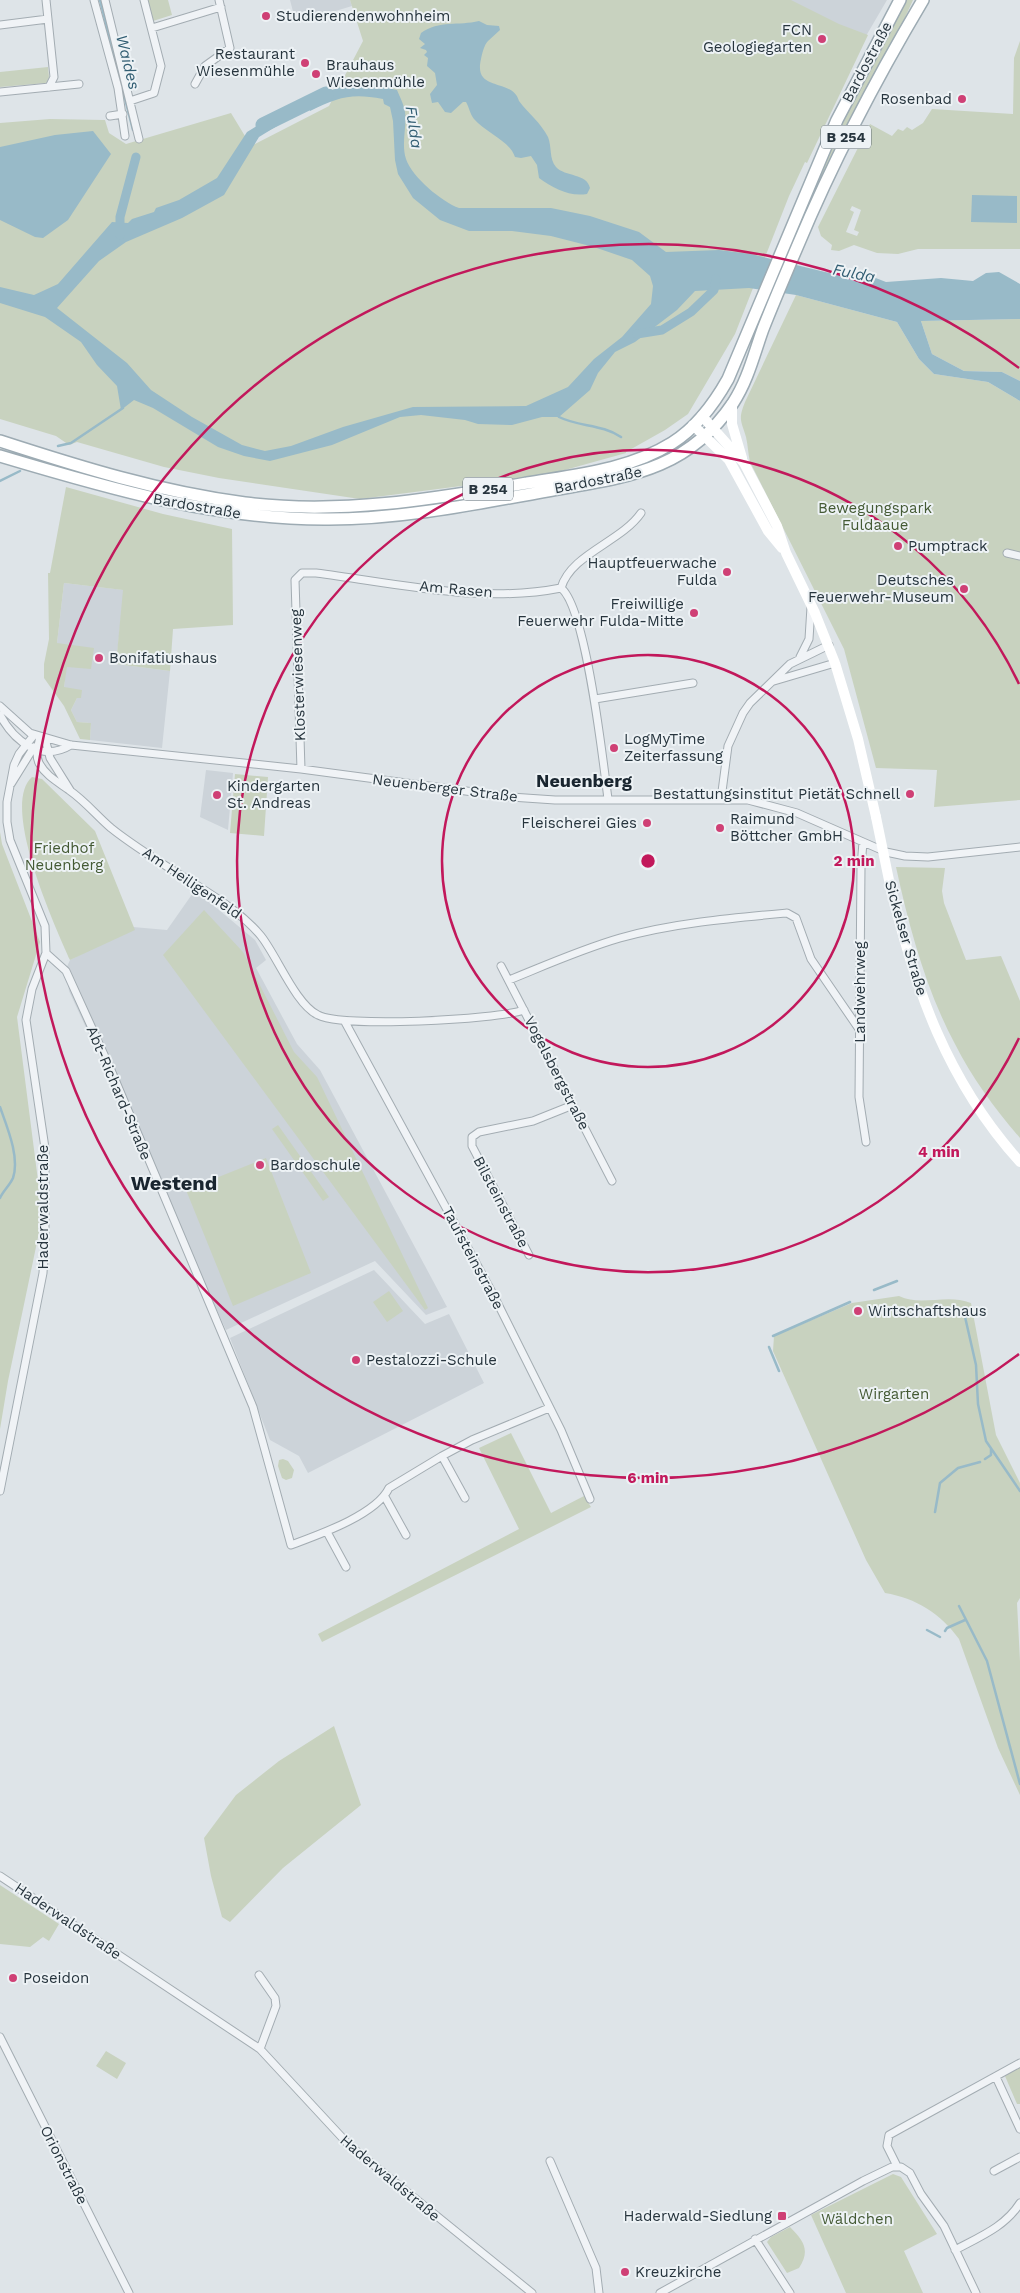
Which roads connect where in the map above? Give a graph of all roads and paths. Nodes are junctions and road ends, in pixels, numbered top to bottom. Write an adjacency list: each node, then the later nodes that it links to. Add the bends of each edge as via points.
1 (46, 0): 8 (street)
2 (94, 0): 16 (street)
3 (105, 0): 15 (street)
4 (144, 0): 10 (street)
5 (900, 0): 21 (main road, Bardostraße / B 254, via 841,112 728,379)
6 (923, 0): 20 (main road, Bardostraße / B 254, via 849,131 798,244 745,380)
7 (220, 4): 10 (street); 12 (street, via 230,48 202,70)
8 (48, 19): 9 (street); 13 (street, via 54,78)
9 (0, 25)
10 (152, 28): 15 (street, via 161,66 157,87 150,96)
11 (79, 84): 13 (street)
12 (196, 84)
13 (49, 87): 14 (street)
14 (0, 92)
15 (130, 101): 19 (street)
16 (123, 114): 17 (street); 18 (street)
17 (110, 116)
18 (125, 136)
19 (139, 139)
20 (732, 403): 23 (main road, Bardostraße / B 254); 26 (main road, via 732,424)
21 (702, 416): 22 (main road, Bardostraße / B 254); 23 (main road, Sickelser Straße)
22 (693, 424): 23 (main road, Sickelser Straße); 24 (main road, Bardostraße / B 254, via 673,442 654,452 602,470 440,498 359,506 260,504 192,495 97,472)
23 (709, 431): 25 (main road, Bardostraße / B 254, via 674,458 636,475 448,509 326,520 259,516 187,506); 26 (main road, Sickelser Straße); 28 (main road, Sickelser Straße, via 729,460 768,532)
24 (0, 440)
25 (0, 456)
26 (744, 464): 28 (main road, Sickelser Straße, via 777,526)
27 (641, 513): 32 (street, via 633,525 569,571)
28 (786, 553): 33 (main road, Sickelser Straße)
29 (1007, 553): 30 (street)
30 (1020, 556)
31 (296, 580): 32 (street, Am Rasen, via 302,573 316,573 476,593 542,592); 47 (street, Klosterwiesenweg)
32 (561, 588): 39 (street, via 574,606)
33 (811, 604): 34 (main road, Sickelser Straße); 35 (street, via 809,639)
34 (829, 645): 35 (street); 36 (main road, Sickelser Straße)
35 (800, 657): 37 (street)
36 (835, 663): 37 (street); 62 (main road, Sickelser Straße, bridge, via 858,739 913,972 942,1045 976,1105)
37 (774, 681): 51 (street, via 750,703 733,730 724,765)
38 (693, 683): 39 (street)
39 (595, 699): 50 (street)
40 (0, 706): 42 (street)
41 (0, 715): 44 (street)
42 (39, 737): 43 (street, Neuenberger Straße); 44 (street); 45 (street); 46 (street, Am Heiligenfeld)
43 (71, 745): 46 (street, Neuenberger Straße); 47 (street, Neuenberger Straße)
44 (25, 746): 45 (street, Neuenberger Straße); 48 (street, via 14,766)
45 (35, 749): 46 (street, Neuenberger Straße); 48 (street); 49 (street, Am Heiligenfeld, via 47,774)
46 (48, 751): 49 (street, Am Heiligenfeld)
47 (301, 769): 50 (street, Neuenberger Straße, via 511,797)
48 (10, 787): 54 (street, via 7,822 10,840 46,926)
49 (70, 790): 58 (street, Am Heiligenfeld, via 113,830 246,920 275,955 307,1008 318,1016)
50 (608, 799): 51 (street, Neuenberger Straße)
51 (721, 799): 52 (street, Neuenberger Straße, via 748,800 783,808)
52 (863, 842): 53 (street, Neuenberger Straße, via 886,852 928,857); 59 (street, Landwehrweg)
53 (1020, 847)
54 (46, 953): 67 (street, Haderwaldstraße, via 32,989 26,1020 45,1148 43,1273); 71 (street, Abt-Richard-Straße, via 66,971 253,1407 291,1545)
55 (502, 966): 56 (street, Vogelsbergstraße)
56 (509, 980): 57 (street, Vogelsbergstraße); 59 (street, via 577,952 622,938 673,926 787,912 796,918 811,959)
57 (524, 1010): 58 (street, Am Heiligenfeld, via 497,1016); 60 (street, Vogelsbergstraße)
58 (345, 1022): 65 (street, Taufsteinstraße, via 492,1292)
59 (861, 1032): 61 (street, Landwehrweg, via 859,1097)
60 (573, 1105): 63 (street, Vogelsbergstraße); 64 (street, Bilsteinstraße, via 533,1122 479,1132 472,1137 472,1146)
61 (866, 1142)
62 (1020, 1162)
63 (612, 1180)
64 (529, 1255)
65 (549, 1408): 66 (street); 70 (street, Taufsteinstraße)
66 (442, 1456): 68 (street, via 389,1488); 69 (street)
67 (0, 1491)
68 (385, 1497): 71 (street); 72 (street)
69 (465, 1498)
70 (590, 1499)
71 (327, 1532): 73 (street)
72 (406, 1535)
73 (346, 1567)
74 (0, 1876): 77 (street, Haderwaldstraße)
75 (259, 1975): 77 (street, via 275,1998 276,2006)
76 (0, 2037): 89 (street, Orionstraße)
77 (260, 2049): 90 (street, Haderwaldstraße, via 349,2145)
78 (1020, 2063): 79 (street)
79 (996, 2077): 80 (street); 83 (street, via 893,2132 887,2139)
80 (1020, 2129)
81 (1020, 2157): 84 (street)
82 (550, 2161): 91 (street, via 596,2268)
83 (896, 2166): 86 (street); 87 (street, via 910,2173 944,2226)
84 (994, 2172)
85 (1020, 2203): 87 (street, via 998,2227)
86 (755, 2239): 88 (street); 93 (street)
87 (955, 2250): 94 (street)
88 (673, 2290): 92 (street)
89 (129, 2293)
90 (532, 2293)
91 (599, 2293)
92 (660, 2293)
93 (790, 2293)
94 (976, 2293)

